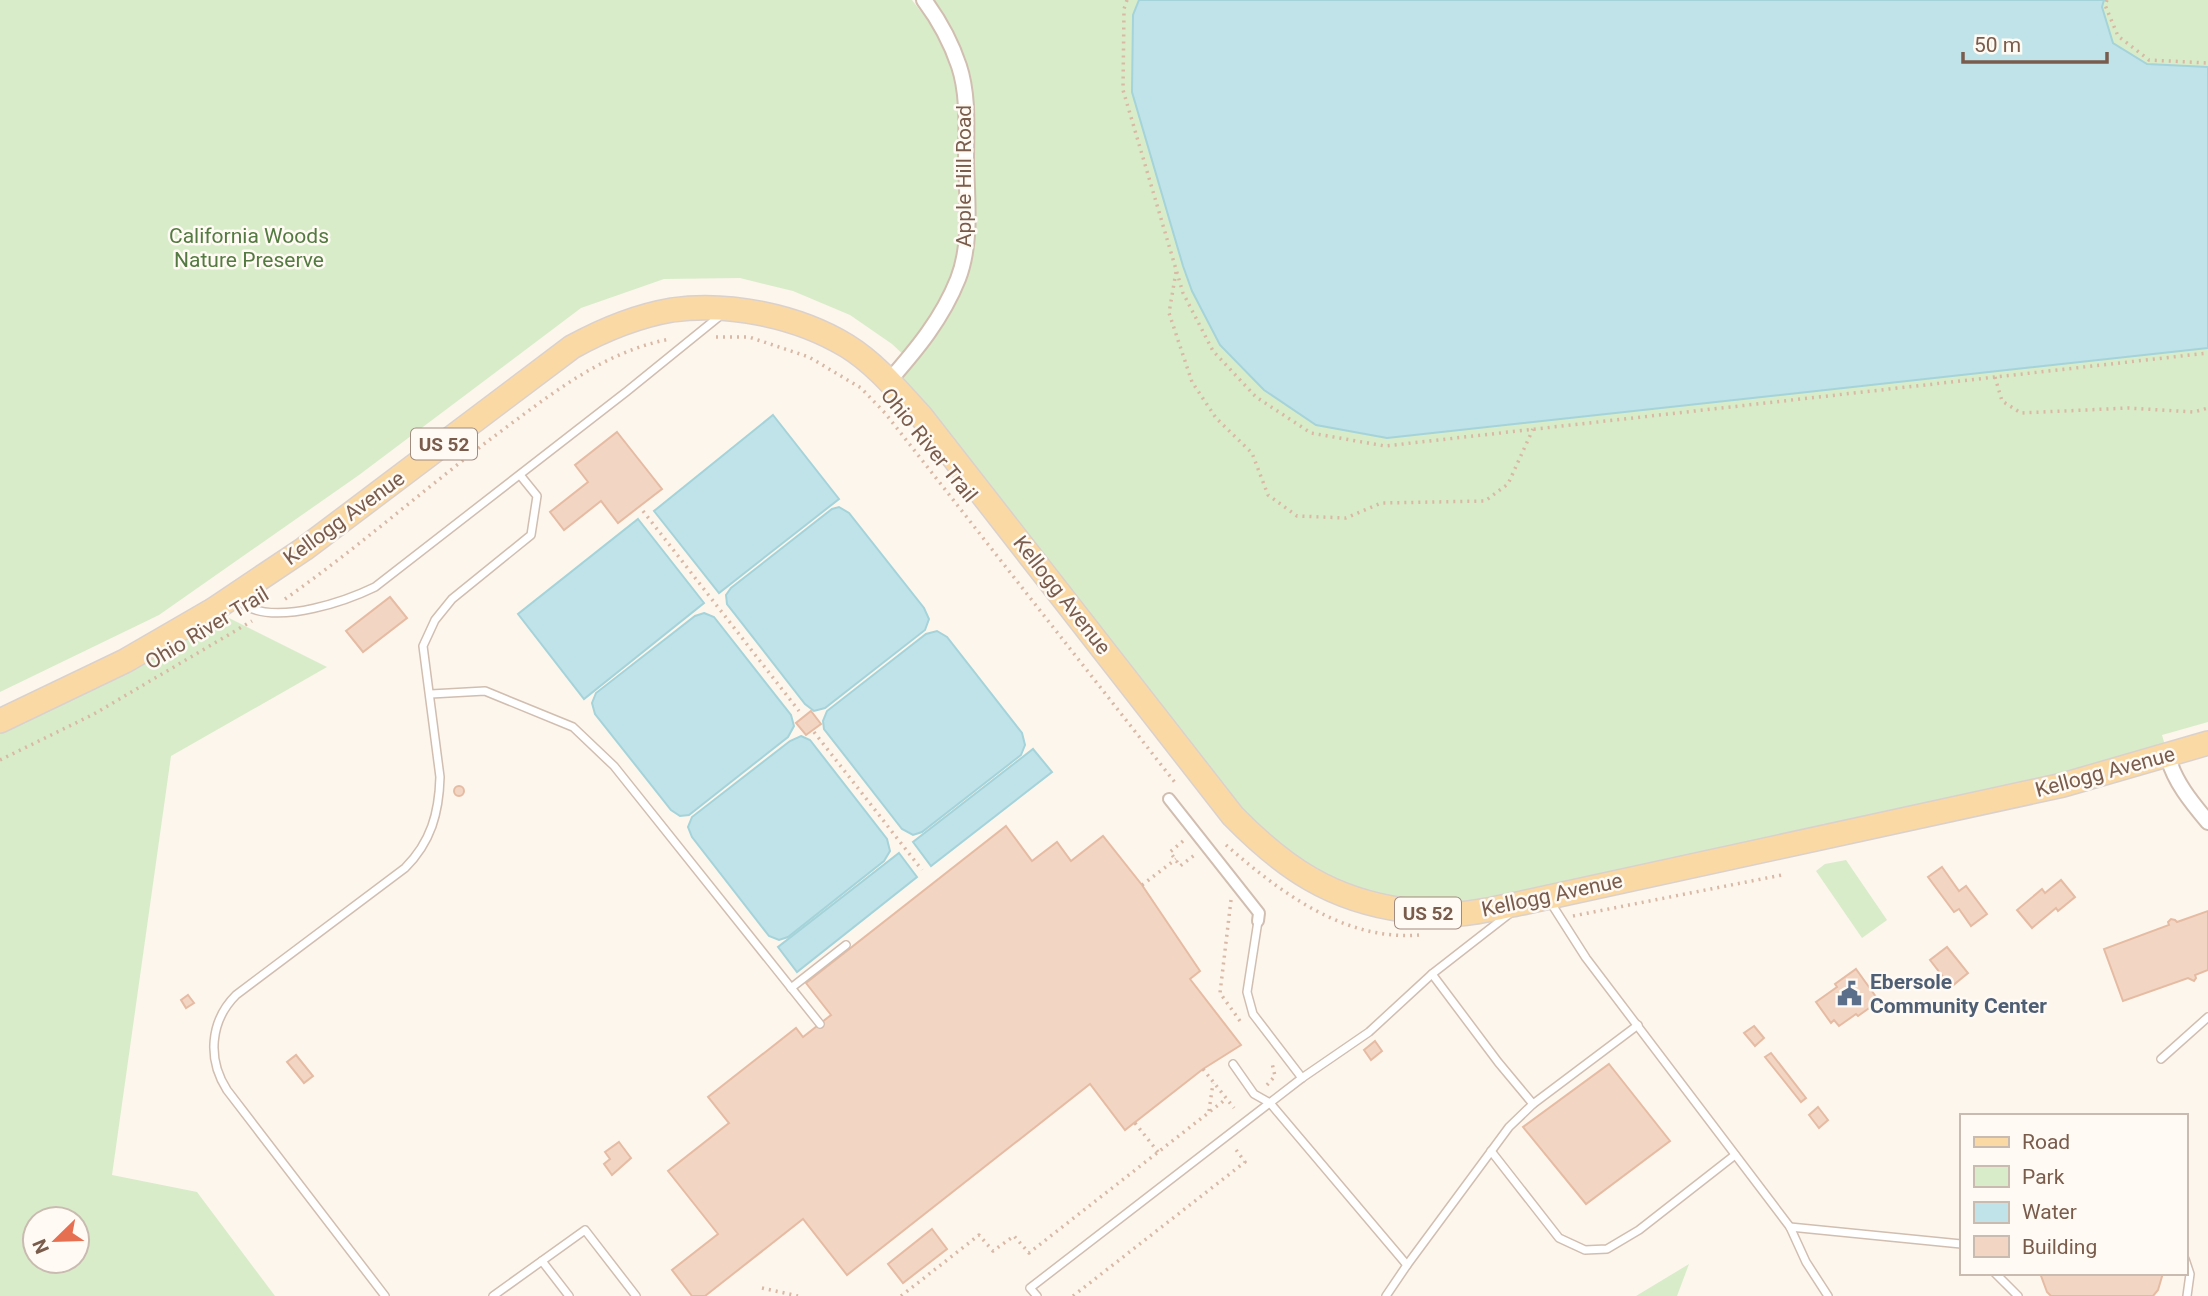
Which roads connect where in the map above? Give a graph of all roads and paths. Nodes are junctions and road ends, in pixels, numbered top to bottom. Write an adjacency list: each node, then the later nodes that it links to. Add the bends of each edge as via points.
1 (924, 0): 10 (street, Apple Hill Road, via 948,39 965,97 965,249 946,306 928,336)
2 (1125, 0): 5 (path, via 1123,90)
3 (2108, 0): 4 (path, via 2105,5 2118,36 2149,60)
4 (2208, 63)
5 (1177, 270): 12 (path, via 1183,293 1213,351 1256,397 1311,433 1385,446); 12 (path, via 1169,313 1192,382 1216,418 1252,453 1269,495 1297,516 1346,518 1381,503 1485,501 1508,484)
6 (728, 309): 7 (lane); 10 (main road, Kellogg Avenue / US 52, via 810,328 847,346); 15 (main road, Kellogg Avenue / US 52, via 683,309 640,318 572,347 304,549)
7 (695, 337): 13 (lane); 16 (path, Ohio River Trail, via 654,342 582,373); 24 (path, Ohio River Trail, via 749,337 809,356 861,388)
8 (2208, 354): 9 (path)
9 (1995, 377): 11 (path, via 2002,401 2021,413 2128,408 2194,412); 12 (path)
10 (889, 381): 35 (main road, Kellogg Avenue / US 52, via 1233,816 1259,842 1317,884 1377,906 1461,914)
11 (2208, 408)
12 (1533, 429)
13 (520, 475): 16 (lane, via 375,587 312,609); 17 (lane, via 537,496 531,535 452,599 435,620 423,646)
14 (643, 511): 18 (path)
15 (233, 596): 16 (lane, via 249,608); 19 (main road, Kellogg Avenue / US 52, via 125,661)
16 (266, 612): 23 (path, Ohio River Trail, via 94,714)
17 (431, 694): 41 (lane, via 485,691 573,727 614,766); 67 (lane, via 440,795 419,854 236,995 215,1031 216,1066 226,1090)
18 (799, 711)
19 (0, 721)
20 (814, 733): 31 (path)
21 (2208, 743): 22 (main road, Kellogg Avenue / US 52)
22 (2168, 756): 26 (street, via 2176,777); 34 (main road, Kellogg Avenue / US 52, via 1967,807)
23 (0, 760)
24 (1183, 793)
25 (1170, 799): 27 (street)
26 (2208, 822)
27 (1195, 832): 29 (street); 30 (path, via 1170,852)
28 (1226, 845): 38 (path, via 1297,900 1360,930 1389,936)
29 (1206, 846): 30 (path, via 1180,866); 37 (street, via 1259,913)
30 (1176, 859): 33 (path)
31 (922, 870)
32 (1782, 875): 36 (path)
33 (1142, 885)
34 (1547, 897): 35 (main road, Kellogg Avenue / US 52); 36 (lane)
35 (1522, 903): 40 (lane)
36 (1560, 919): 44 (lane)
37 (1258, 921): 48 (lane, via 1247,992 1253,1014)
38 (1429, 934)
39 (846, 945): 41 (lane)
40 (1432, 974): 48 (lane, via 1369,1032); 52 (lane)
41 (791, 988): 43 (lane)
42 (2208, 1017): 45 (lane)
43 (820, 1024)
44 (1638, 1025): 52 (lane); 59 (lane)
45 (2161, 1059)
46 (1233, 1064): 51 (lane, via 1254,1094)
47 (1203, 1069): 49 (path)
48 (1302, 1078): 51 (lane)
49 (1213, 1082): 50 (path); 54 (path)
50 (1226, 1099): 53 (path); 54 (path)
51 (1270, 1103): 63 (lane); 73 (lane, via 1030,1288)
52 (1533, 1104): 57 (lane)
53 (1234, 1108)
54 (1209, 1113): 58 (path)
55 (1135, 1123): 58 (path)
56 (1233, 1146): 74 (path, via 1245,1162)
57 (1491, 1151): 59 (lane, via 1559,1238 1585,1251 1607,1249 1628,1236); 63 (lane)
58 (1158, 1152): 72 (path, via 1030,1254 1014,1236 993,1251 979,1235)
59 (1735, 1155): 60 (lane)
60 (1790, 1227): 61 (lane); 76 (lane)
61 (1960, 1244)
62 (542, 1261): 68 (lane); 69 (lane); 70 (lane, via 585,1230)
63 (1407, 1265): 75 (lane)
64 (2187, 1265): 78 (lane)
65 (1998, 1275): 77 (lane)
66 (762, 1288): 71 (path)
67 (385, 1296)
68 (493, 1296)
69 (569, 1296)
70 (636, 1296)
71 (799, 1296)
72 (901, 1296)
73 (1037, 1296)
74 (1073, 1296)
75 (1386, 1296)
76 (1829, 1296)
77 (2018, 1296)
78 (2187, 1296)

